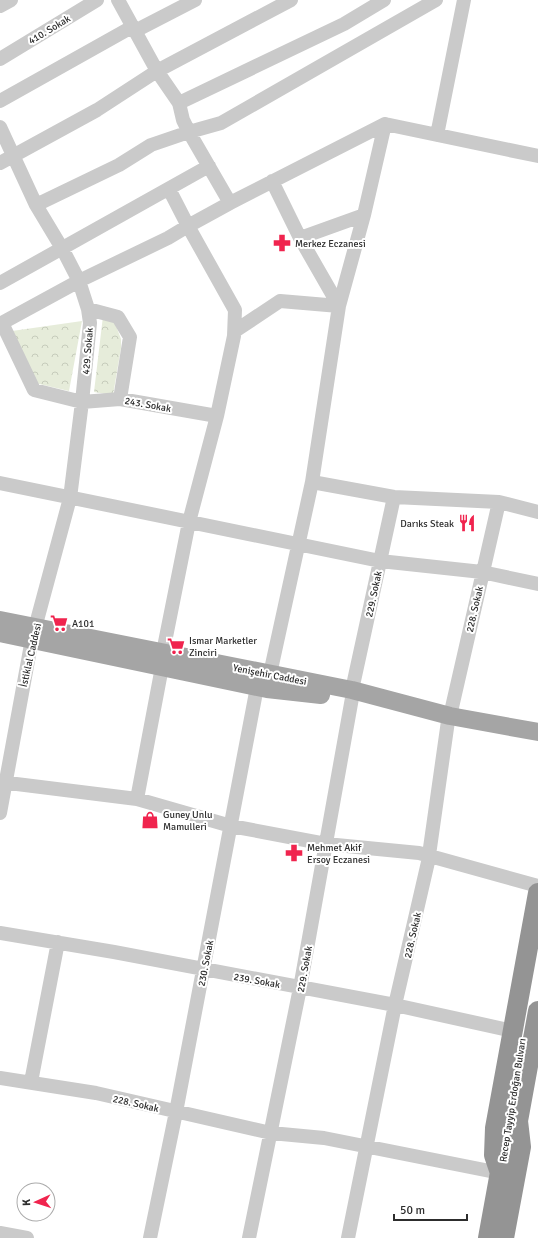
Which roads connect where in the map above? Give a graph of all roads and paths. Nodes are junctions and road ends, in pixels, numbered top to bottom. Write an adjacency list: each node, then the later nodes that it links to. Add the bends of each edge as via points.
1 (11, 0): 9 (street)
2 (97, 0): 11 (street, 410. Sokak)
3 (118, 0): 10 (street)
4 (195, 0): 10 (street)
5 (291, 0): 12 (street)
6 (384, 0): 14 (street, via 344,24)
7 (436, 0): 17 (street, via 221,124)
8 (464, 0): 18 (street)
9 (0, 6)
10 (134, 29): 12 (street); 13 (street)
11 (0, 59)
12 (157, 71): 14 (street); 19 (street, via 97,110)
13 (0, 101)
14 (179, 103): 17 (street)
15 (385, 124): 18 (street); 23 (street); 27 (street)
16 (0, 127): 19 (street, 429. Sokak)
17 (189, 132): 22 (street); 26 (street, via 152,145 119,165)
18 (437, 135): 20 (street)
19 (13, 156): 21 (street); 26 (street, 429. Sokak)
20 (538, 156)
21 (0, 163)
22 (209, 166): 24 (street); 25 (street)
23 (272, 181): 25 (street); 29 (street)
24 (169, 189): 28 (street); 30 (street)
25 (230, 203): 28 (street)
26 (36, 204): 30 (street, 429. Sokak)
27 (364, 215): 29 (street); 33 (street)
28 (188, 226): 31 (street); 36 (street, via 235,310)
29 (300, 238): 33 (street)
30 (63, 250): 31 (street, 429. Sokak); 32 (street)
31 (79, 281): 34 (street, 429. Sokak); 35 (street)
32 (0, 284)
33 (338, 306): 36 (street, via 280,301); 40 (street)
34 (88, 309): 37 (street, via 118,317 130,337); 38 (street, 429. Sokak, via 90,323)
35 (1, 324): 38 (street, 243. Sokak, via 34,390)
36 (235, 331): 39 (street)
37 (120, 399): 38 (street, 243. Sokak); 39 (street, 243. Sokak)
38 (82, 402): 43 (street, 429. Sokak)
39 (217, 416): 46 (street)
40 (312, 482): 42 (street); 47 (street)
41 (0, 483): 43 (street)
42 (394, 497): 44 (street); 48 (street, 229. Sokak)
43 (70, 498): 46 (street); 53 (street, İstiklal Caddesi)
44 (499, 502): 45 (street); 49 (street, 228. Sokak)
45 (538, 512)
46 (188, 522): 47 (street); 54 (street)
47 (298, 544): 48 (street); 55 (street)
48 (380, 561): 49 (street); 57 (street, 229. Sokak)
49 (482, 572): 50 (street); 58 (street, 228. Sokak)
50 (538, 584)
51 (0, 620): 53 (main road, Yenişehir Caddesi)
52 (0, 633): 53 (main road, Yenişehir Caddesi)
53 (34, 633): 54 (main road, Yenişehir Caddesi); 61 (street, İstiklal Caddesi)
54 (162, 660): 55 (main road, Yenişehir Caddesi); 56 (main road, Yenişehir Caddesi); 62 (street)
55 (270, 674): 57 (main road, Yenişehir Caddesi)
56 (257, 687): 57 (main road, Yenişehir Caddesi); 64 (street, 230. Sokak)
57 (352, 694): 58 (main road, Yenişehir Caddesi); 65 (street, 229. Sokak)
58 (449, 719): 59 (main road, Yenişehir Caddesi); 60 (main road, Yenişehir Caddesi); 66 (street, 228. Sokak)
59 (538, 732)
60 (538, 741)
61 (2, 782): 62 (street); 63 (street, İstiklal Caddesi)
62 (137, 799): 64 (street)
63 (0, 814)
64 (231, 826): 65 (street); 72 (street, 230. Sokak)
65 (326, 844): 66 (street); 73 (street, 229. Sokak)
66 (428, 856): 67 (street); 74 (street, 228. Sokak)
67 (538, 886)
68 (538, 893): 76 (highway)
69 (0, 933): 70 (street, 239. Sokak)
70 (58, 942): 72 (street, 239. Sokak); 78 (street)
71 (538, 962): 84 (highway, Recep Tayyip Erdoğan Bulvarı, via 523,1031)
72 (203, 970): 73 (street, 239. Sokak); 80 (street, 230. Sokak)
73 (300, 988): 74 (street, 239. Sokak); 81 (street, 229. Sokak)
74 (395, 1005): 76 (street, 239. Sokak); 82 (street, 228. Sokak)
75 (538, 1011): 83 (highway, Recep Tayyip Erdoğan Bulvarı, via 518,1121)
76 (513, 1031): 84 (highway, via 495,1128 494,1155)
77 (0, 1078): 78 (street, 228. Sokak)
78 (31, 1082): 80 (street, 228. Sokak, via 96,1093)
79 (538, 1088): 83 (highway)
80 (176, 1112): 81 (street, 228. Sokak); 87 (street, 230. Sokak)
81 (271, 1133): 82 (street, 228. Sokak, via 324,1138); 88 (street, 229. Sokak)
82 (366, 1147): 84 (street, 228. Sokak); 89 (street, 228. Sokak)
83 (520, 1147): 91 (highway, Recep Tayyip Erdoğan Bulvarı)
84 (500, 1173): 90 (highway, Recep Tayyip Erdoğan Bulvarı)
85 (0, 1233): 86 (street)
86 (27, 1238)
87 (150, 1238)
88 (248, 1238)
89 (348, 1238)
90 (488, 1238)
91 (504, 1238)

